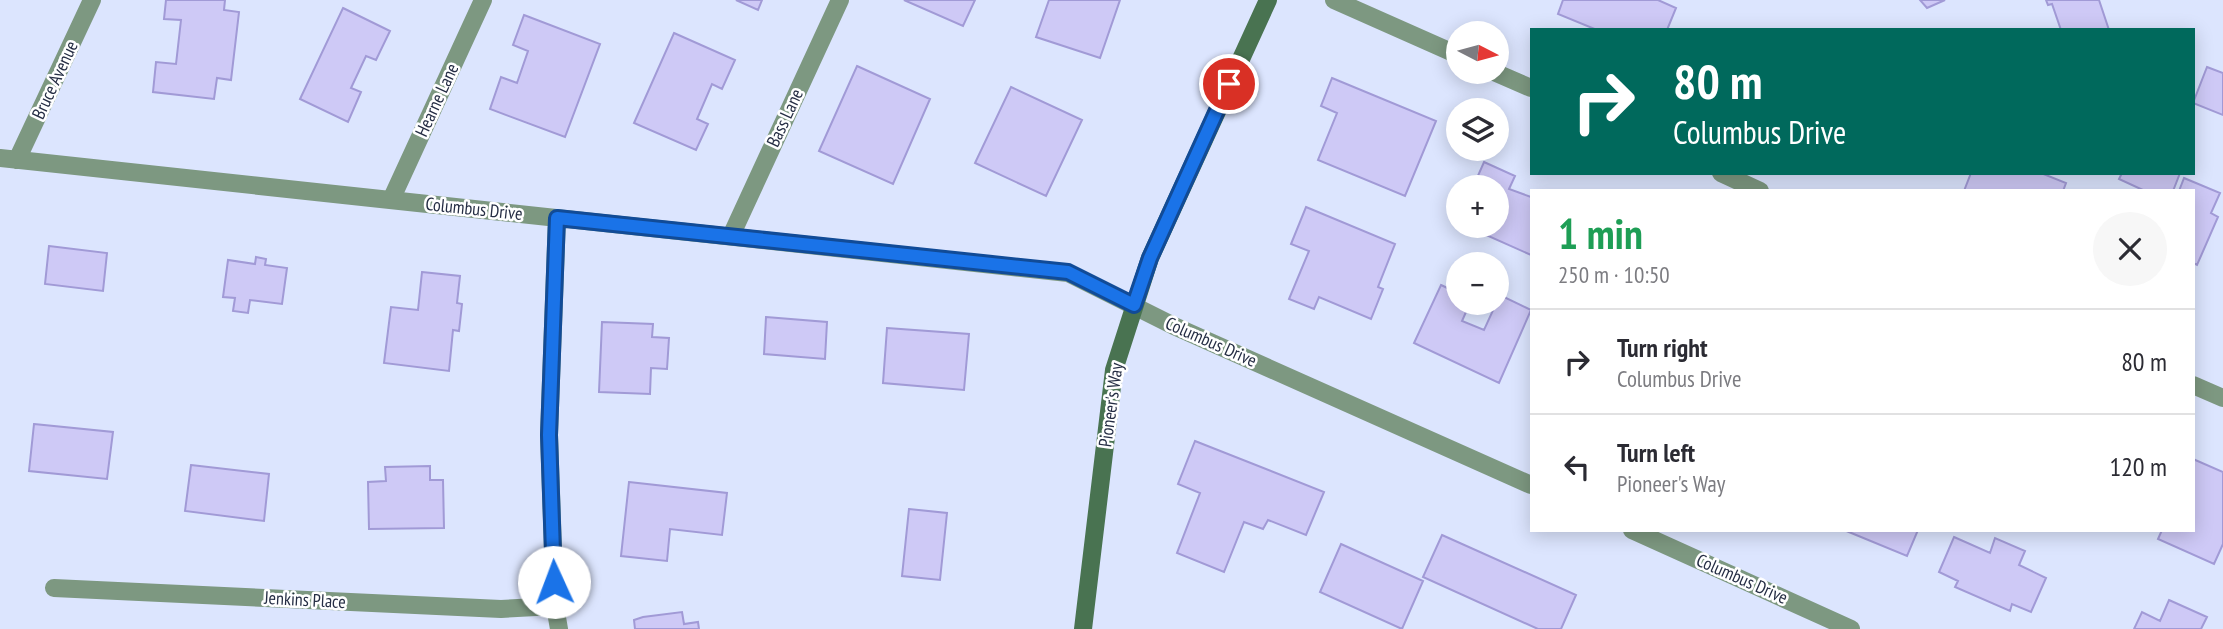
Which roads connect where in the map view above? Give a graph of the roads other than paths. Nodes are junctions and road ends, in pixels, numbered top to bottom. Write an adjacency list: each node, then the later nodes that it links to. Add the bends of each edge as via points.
1 (92, 0): 9 (street, Bruce Avenue)
2 (483, 0): 12 (street, Hearne Lane)
3 (840, 0): 14 (street, Bass Lane)
4 (1268, 0): 15 (main road, Pioneer's Way, via 1150,258)
5 (1334, 0): 6 (street)
6 (1446, 50)
7 (1509, 78): 8 (street)
8 (1530, 88)
9 (9, 159): 12 (street, Columbus Drive)
10 (1725, 175): 11 (street)
11 (1756, 189)
12 (391, 200): 13 (street, Columbus Drive)
13 (557, 218): 14 (street, Columbus Drive); 21 (street, via 549,435)
14 (731, 236): 15 (street, Columbus Drive, via 1068,272)
15 (1134, 305): 18 (street, Columbus Drive); 23 (main road, Pioneer's Way, via 1114,370)
16 (2195, 386): 17 (street)
17 (2223, 398)
18 (1530, 485)
19 (1636, 532): 24 (street, Columbus Drive)
20 (54, 588): 21 (street, Jenkins Place, via 501,609)
21 (555, 606): 22 (street)
22 (559, 629)
23 (1083, 629)
24 (1851, 629)

